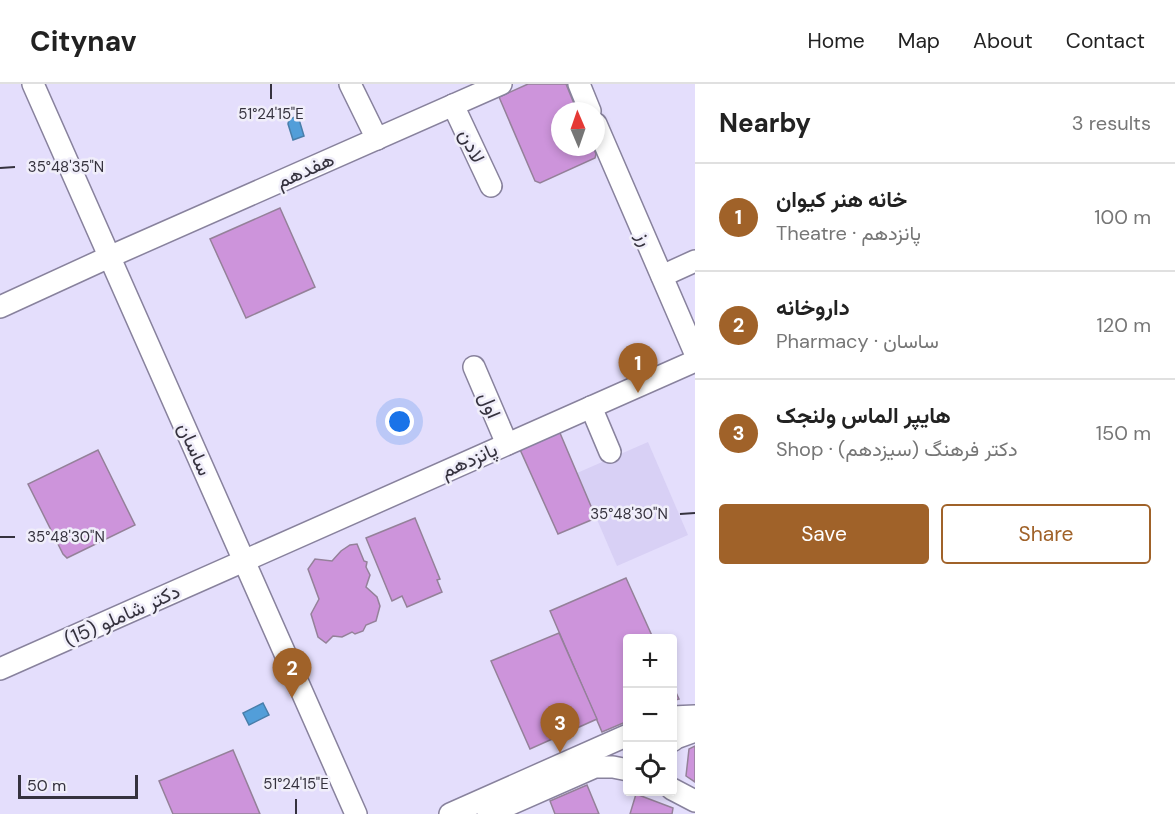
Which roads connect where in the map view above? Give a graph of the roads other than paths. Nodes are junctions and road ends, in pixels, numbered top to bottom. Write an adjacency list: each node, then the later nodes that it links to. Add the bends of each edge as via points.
1 (33, 84): 10 (street, ساسان)
2 (350, 84): 7 (street)
3 (501, 84): 6 (street, هفدهم)
4 (579, 84): 5 (street)
5 (586, 102)
6 (453, 105): 7 (street, هفدهم); 9 (street, لادن)
7 (377, 139): 10 (street, هفدهم)
8 (605, 145): 12 (street, رز)
9 (491, 186)
10 (109, 256): 13 (street, هفدهم); 20 (street, ساسان)
11 (695, 261): 12 (street)
12 (662, 276): 14 (street, رز)
13 (0, 307)
14 (695, 353)
15 (695, 361): 17 (street, پانزدهم)
16 (474, 367): 18 (street, اول)
17 (591, 407): 18 (street, پانزدهم); 19 (street)
18 (507, 444): 20 (street, پانزدهم)
19 (610, 452)
20 (244, 560): 21 (street, دکتر شاملو (15)); 28 (street, ساسان)
21 (0, 669)
22 (695, 716): 23 (street)
23 (677, 717)
24 (695, 731): 26 (street)
25 (623, 737): 29 (street)
26 (677, 738)
27 (623, 769): 30 (street, via 595,767)
28 (356, 814)
29 (450, 814)
30 (488, 814)

